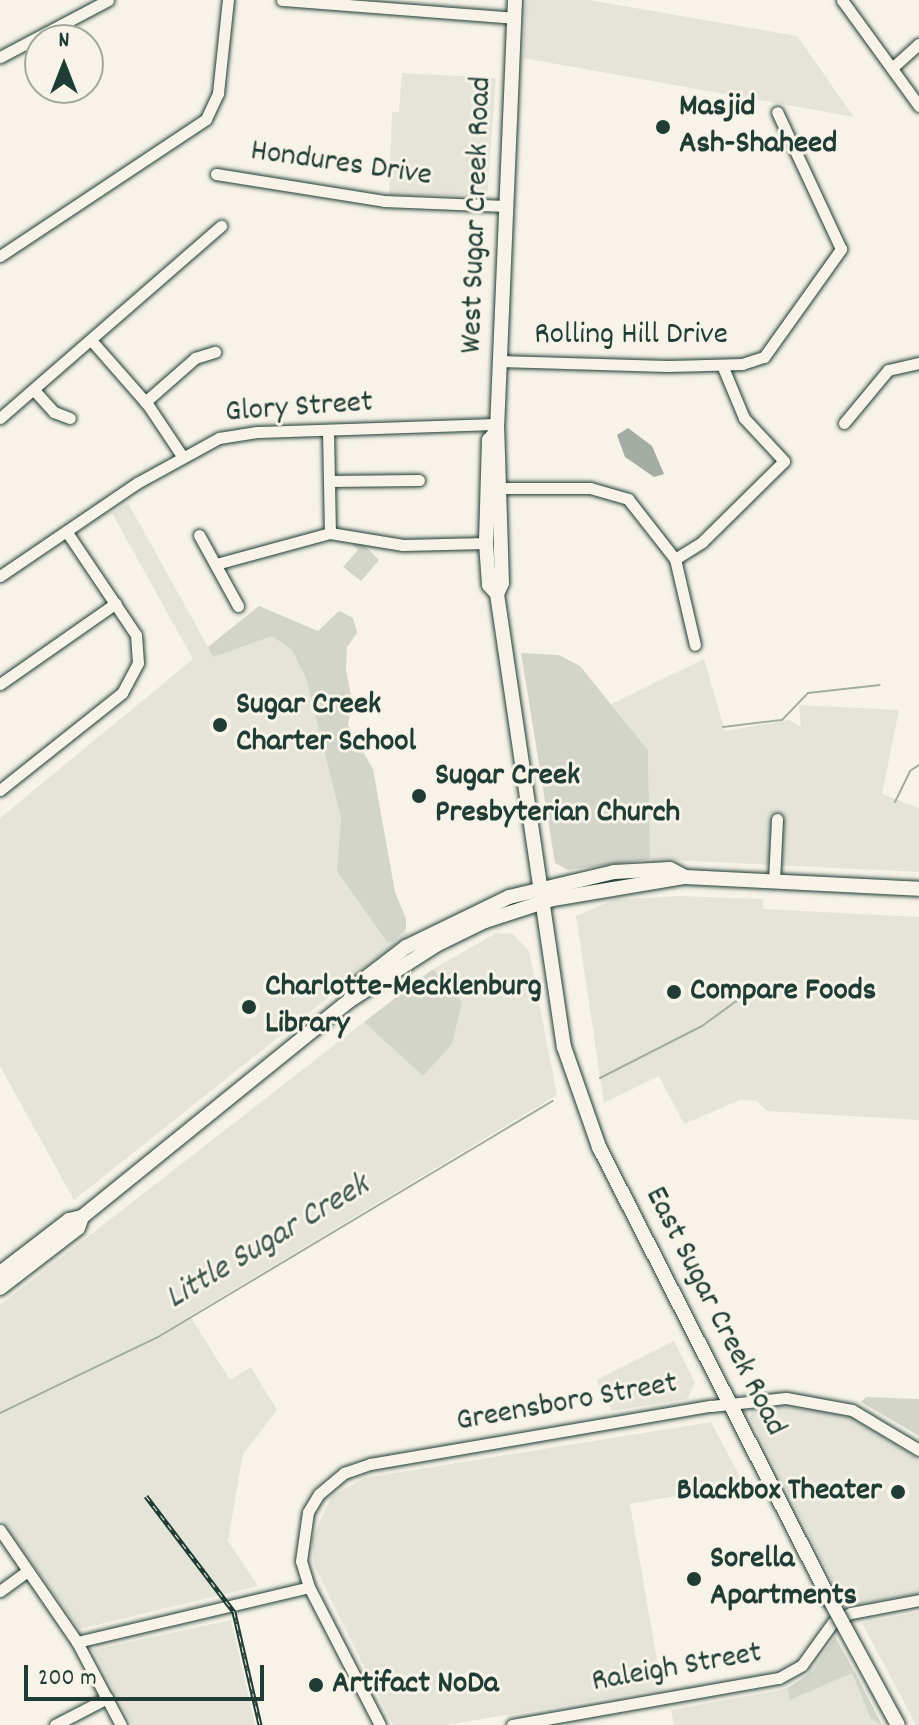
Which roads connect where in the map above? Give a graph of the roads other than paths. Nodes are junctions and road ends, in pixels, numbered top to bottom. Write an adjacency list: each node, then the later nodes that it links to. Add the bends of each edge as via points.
1 (108, 0): 8 (street)
2 (228, 0): 15 (street, via 218,93 206,119)
3 (282, 0): 6 (street)
4 (515, 0): 6 (main road, West Sugar Creek Road)
5 (842, 0): 9 (street)
6 (514, 18): 13 (main road, West Sugar Creek Road)
7 (919, 44): 9 (street)
8 (0, 57)
9 (892, 68): 10 (street)
10 (919, 106)
11 (777, 112): 20 (street, Rolling Hill Drive, via 841,249 764,357)
12 (216, 174): 13 (street, Hondures Drive, via 384,201)
13 (506, 206): 18 (main road, West Sugar Creek Road)
14 (221, 226): 16 (street)
15 (0, 256)
16 (91, 340): 21 (street); 22 (street)
17 (215, 352): 22 (street, via 195,358)
18 (499, 361): 20 (street, Rolling Hill Drive); 26 (main road, West Sugar Creek Road)
19 (919, 363): 25 (street, via 888,370)
20 (722, 365): 36 (street, via 744,418 784,461 702,542)
21 (34, 390): 23 (street); 24 (street, via 54,412)
22 (145, 402): 28 (street)
23 (0, 418)
24 (70, 418)
25 (844, 423)
26 (496, 428): 27 (street, Glory Street); 31 (main road, West Sugar Creek Road, via 501,441); 35 (main road, West Sugar Creek Road, via 489,440)
27 (328, 430): 28 (street, Glory Street, via 235,434); 30 (street)
28 (182, 456): 32 (street, Glory Street)
29 (419, 480): 30 (street)
30 (329, 481): 33 (street)
31 (500, 488): 36 (street, via 616,492 643,516); 39 (main road, West Sugar Creek Road, via 502,583)
32 (66, 531): 38 (street, Glory Street); 40 (street)
33 (330, 533): 35 (street, via 394,544); 37 (street)
34 (199, 535): 37 (street)
35 (486, 543): 39 (main road, West Sugar Creek Road, via 489,585)
36 (675, 559): 42 (street)
37 (216, 564): 41 (street)
38 (0, 576)
39 (497, 594): 48 (main road, West Sugar Creek Road)
40 (116, 603): 43 (street); 44 (street, via 140,650 133,677 122,693)
41 (238, 606)
42 (695, 645)
43 (0, 684)
44 (0, 790)
45 (777, 819): 46 (street)
46 (774, 881): 47 (main road); 48 (main road, via 685,877)
47 (919, 889)
48 (538, 896): 49 (main road, via 488,905 424,936 354,987 350,1000); 52 (main road, East Sugar Creek Road, via 564,1047 584,1115)
49 (82, 1217): 50 (main road, via 69,1220); 51 (main road, via 78,1228)
50 (0, 1273)
51 (0, 1288)
52 (728, 1403): 53 (street, Greensboro Street, via 786,1398 830,1404 867,1417); 56 (street, Greensboro Street, via 344,1473 319,1494 305,1519 300,1546); 65 (main road, East Sugar Creek Road, bridge)
53 (919, 1450)
54 (0, 1530): 55 (street)
55 (28, 1571): 57 (street); 59 (street)
56 (309, 1587): 59 (street); 63 (street)
57 (0, 1591)
58 (919, 1600): 64 (street, Raleigh Street, via 851,1613 833,1622 802,1665 779,1678)
59 (77, 1642): 60 (street)
60 (107, 1698): 61 (street); 62 (street)
61 (55, 1725)
62 (121, 1725)
63 (380, 1725)
64 (512, 1725)
65 (898, 1725)

